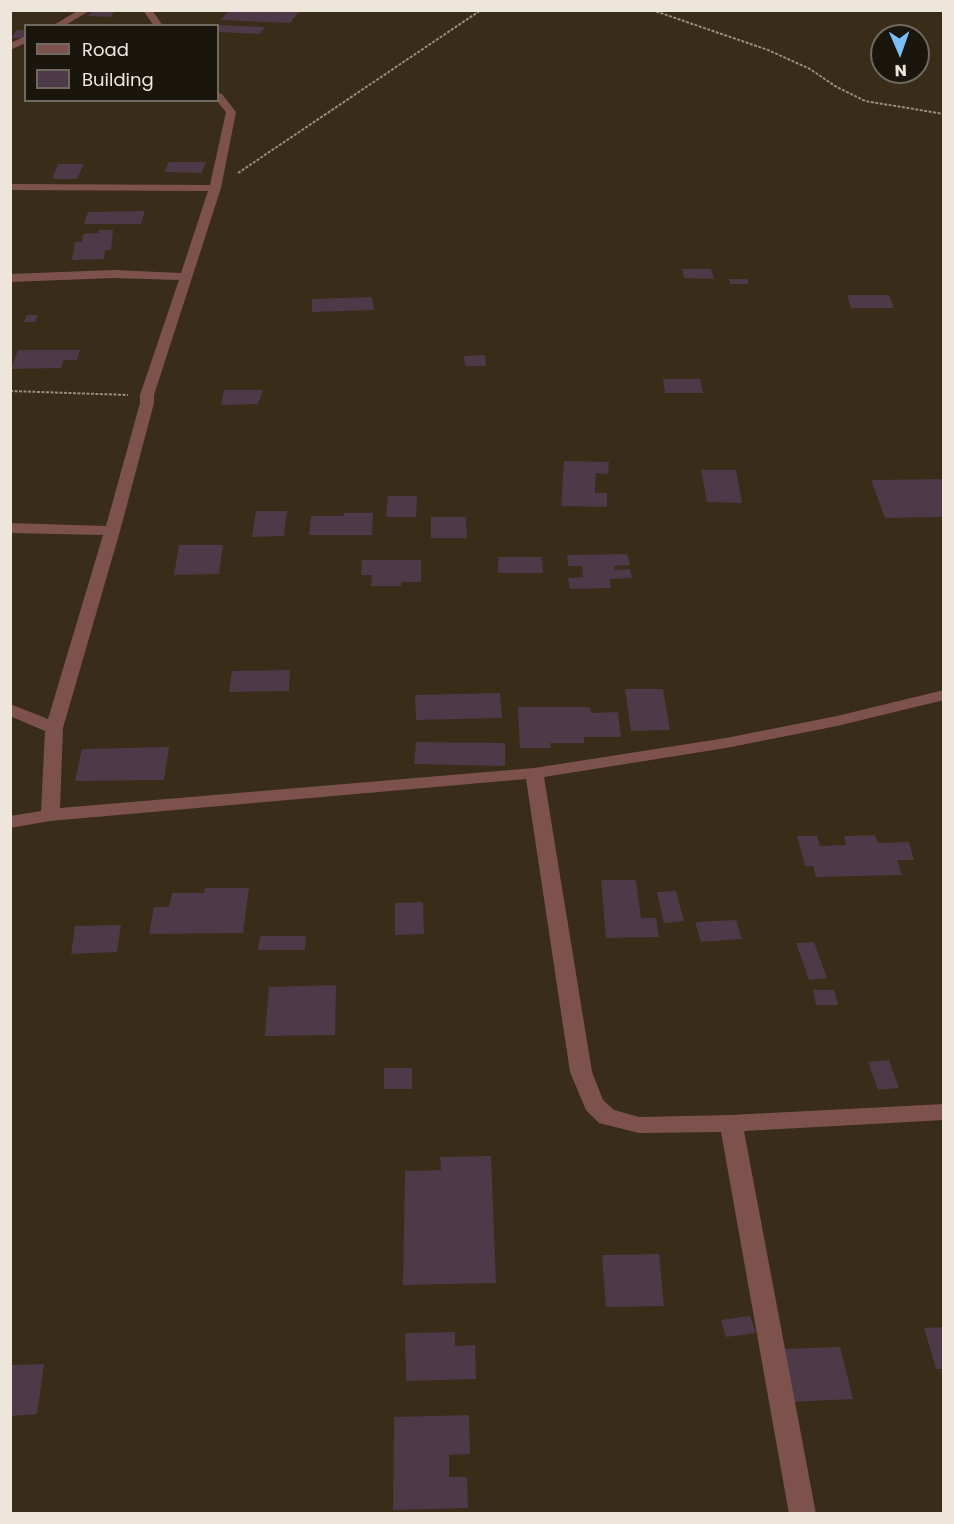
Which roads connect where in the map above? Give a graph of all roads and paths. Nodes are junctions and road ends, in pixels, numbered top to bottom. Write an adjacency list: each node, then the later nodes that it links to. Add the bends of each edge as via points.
1 (87, 10): 5 (street)
2 (147, 10): 6 (street)
3 (481, 10): 12 (path)
4 (652, 10): 10 (path, via 768,50 865,101)
5 (60, 24)
6 (158, 24)
7 (24, 40): 8 (street)
8 (10, 47)
9 (219, 97): 12 (street, via 231,112)
10 (944, 114)
11 (10, 187): 12 (street)
12 (215, 188): 13 (street)
13 (186, 277): 14 (street, via 114,274); 16 (street)
14 (10, 278)
15 (10, 391): 16 (path)
16 (147, 395): 18 (street)
17 (10, 528): 18 (street)
18 (112, 531): 21 (street)
19 (944, 694): 22 (street, via 726,743)
20 (10, 709): 21 (street)
21 (54, 728): 23 (street)
22 (534, 773): 23 (street); 26 (street, via 581,1072 594,1104 607,1117 639,1125)
23 (50, 815): 24 (street)
24 (10, 822)
25 (944, 1112): 26 (street)
26 (731, 1123): 27 (street)
27 (803, 1514)

